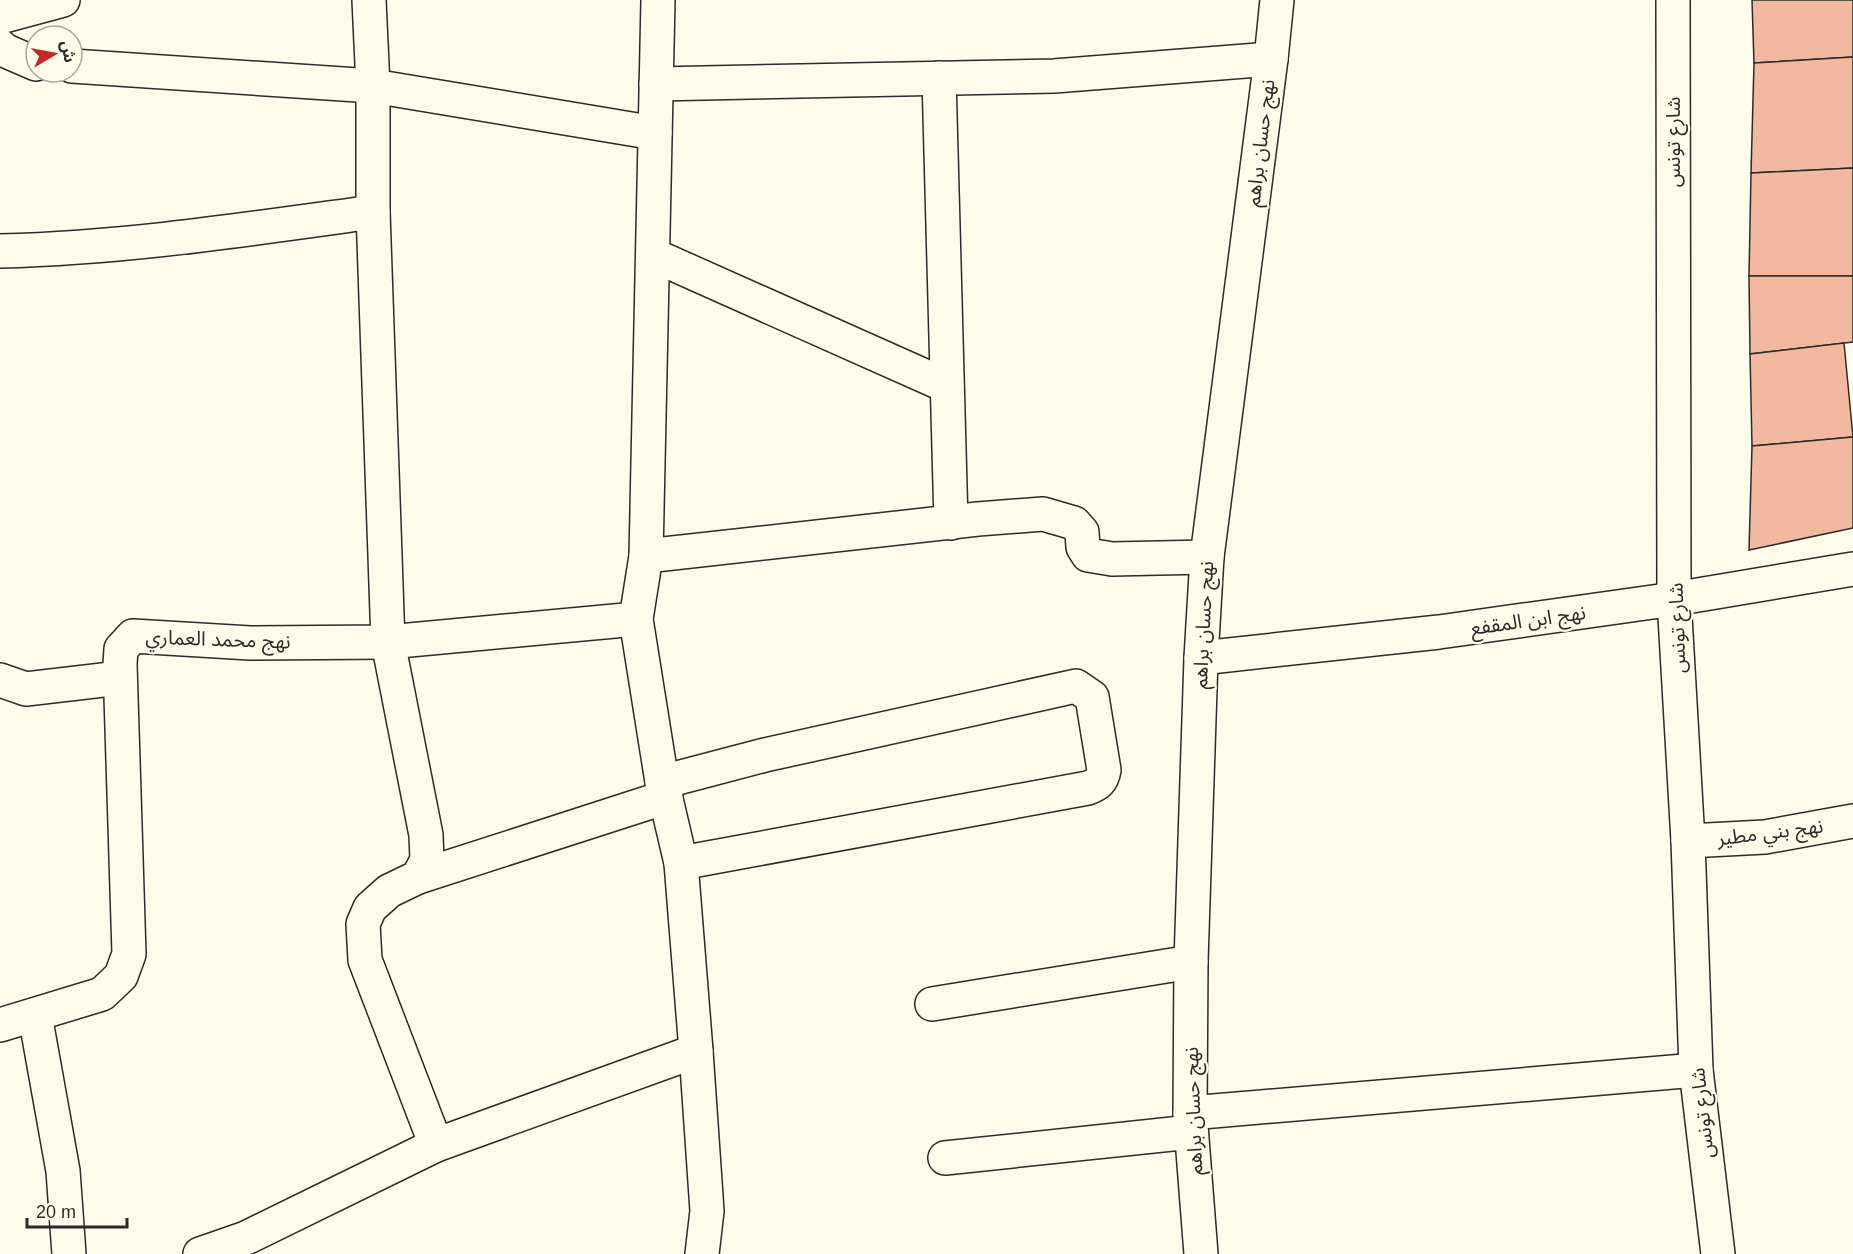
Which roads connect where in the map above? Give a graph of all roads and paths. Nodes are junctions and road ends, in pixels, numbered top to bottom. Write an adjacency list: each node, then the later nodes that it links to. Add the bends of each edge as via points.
1 (63, 0): 6 (street)
2 (369, 0): 13 (street)
3 (658, 0): 12 (street)
4 (1277, 0): 9 (street, نهج حسان براهم)
5 (1673, 0): 23 (street, شارع تونس)
6 (0, 17)
7 (0, 46): 8 (street)
8 (24, 59)
9 (1271, 59): 11 (street, via 1054,76); 21 (street, نهج حسان براهم)
10 (84, 67): 13 (street)
11 (939, 78): 12 (street); 18 (street)
12 (656, 84): 14 (street)
13 (373, 86): 14 (street); 15 (street)
14 (655, 133): 17 (street)
15 (373, 212): 16 (street, via 189,237); 25 (street)
16 (0, 251)
17 (653, 255): 18 (street); 20 (street)
18 (947, 386): 19 (street)
19 (951, 523): 20 (street); 21 (street, via 1043,514 1074,523 1082,532 1088,555 1112,559)
20 (646, 555): 24 (street)
21 (1207, 557): 26 (street, نهج حسان براهم)
22 (1853, 569): 23 (street, نهج ابن المقفع)
23 (1674, 600): 26 (street, نهج ابن المقفع, via 1439,632); 31 (street, شارع تونس)
24 (636, 618): 25 (street, نهج محمد العماري); 29 (street)
25 (388, 642): 27 (street, نهج محمد العماري, via 250,642 133,636 122,649); 33 (street, via 426,835 427,860)
26 (1200, 658): 34 (street, نهج حسان براهم)
27 (120, 678): 28 (street, via 26,688); 36 (street, نهج محمد العماري, via 129,954 121,976 102,994)
28 (0, 680)
29 (664, 789): 32 (street); 32 (street, via 765,755 1076,687 1092,697 1104,770 1098,784); 33 (street)
30 (1853, 821): 31 (street, نهج بني مطير, via 1765,837)
31 (1688, 842): 39 (street, شارع تونس)
32 (681, 863): 38 (street)
33 (418, 877): 41 (street, via 388,891 370,908 363,924 364,960)
34 (1191, 962): 35 (street); 40 (street, نهج حسان براهم)
35 (932, 1004)
36 (35, 1015): 37 (street, نهج محمد العماري); 44 (street, via 63,1171)
37 (0, 1025)
38 (696, 1051): 41 (street); 46 (street, via 707,1211)
39 (1696, 1070): 40 (street); 47 (street, شارع تونس)
40 (1190, 1122): 42 (street); 43 (street, نهج حسان براهم)
41 (436, 1145): 45 (street, via 246,1238)
42 (945, 1158)
43 (1195, 1253)
44 (69, 1254)
45 (200, 1254)
46 (702, 1254)
47 (1718, 1254)

